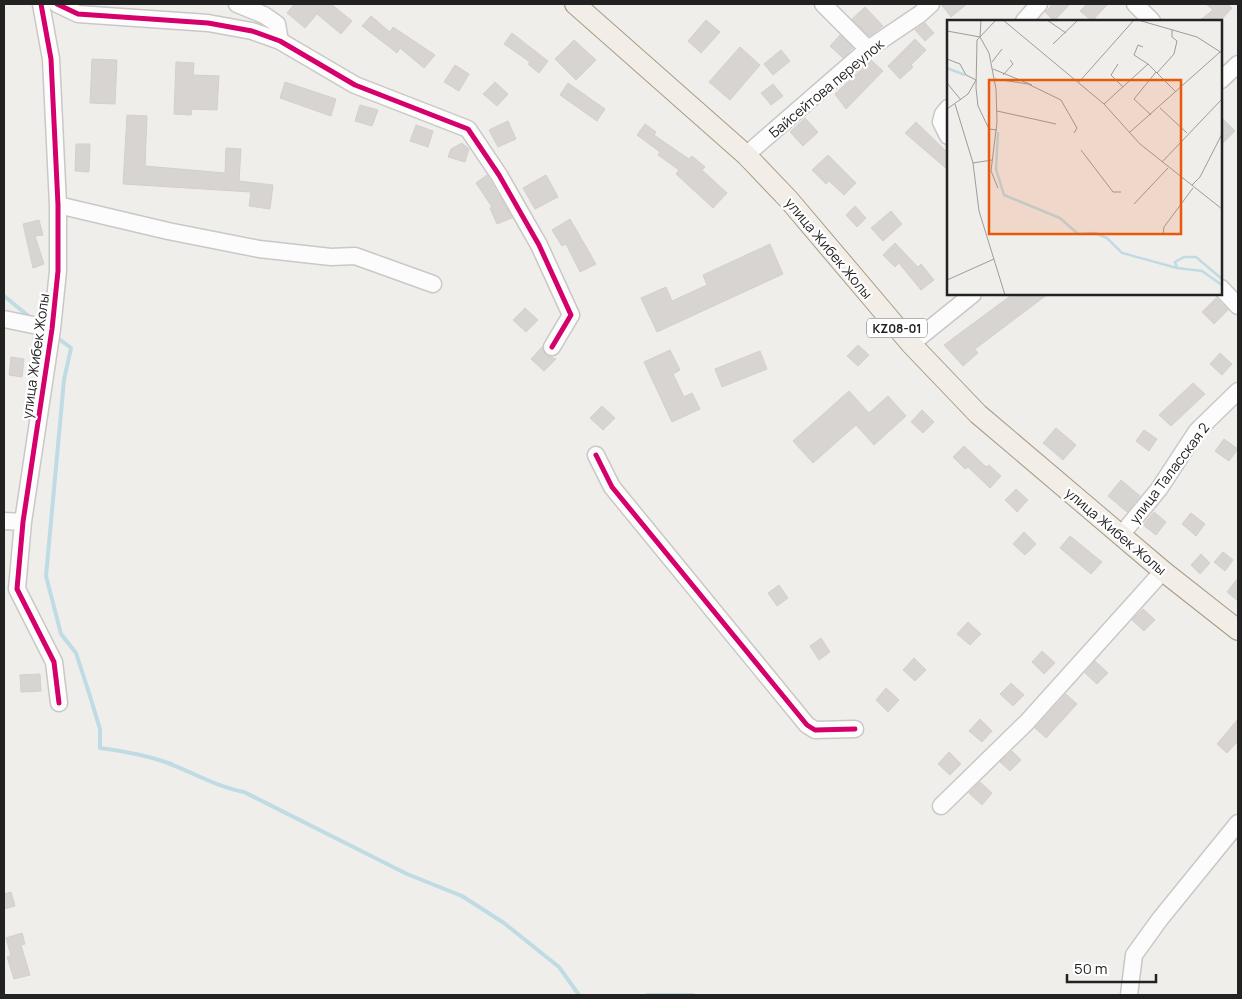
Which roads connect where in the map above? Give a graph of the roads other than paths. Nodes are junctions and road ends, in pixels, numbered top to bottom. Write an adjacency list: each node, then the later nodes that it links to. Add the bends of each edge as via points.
1 (41, 4): 18 (street, улица Жибек Жолы, via 51,59)
2 (57, 4): 11 (street, via 78,14 208,22 252,31)
3 (237, 4): 11 (street, via 277,24)
4 (823, 4): 12 (street)
5 (931, 4): 12 (street, Байсейтова переулок)
6 (1039, 4): 9 (street)
7 (1135, 4): 10 (street)
8 (585, 7): 17 (main road, улица Жибек Жолы / KZ08-01)
9 (1025, 20)
10 (1151, 20)
11 (280, 41): 26 (street, via 355,85 468,129 539,245 571,315)
12 (868, 49): 17 (street, Байсейтова переулок)
13 (1238, 64): 14 (street)
14 (1222, 79)
15 (947, 109): 16 (street, via 941,122)
16 (947, 134)
17 (746, 155): 25 (main road, улица Жибек Жолы / KZ08-01, via 789,200)
18 (58, 205): 19 (street, via 259,249 331,257 355,256); 24 (street, улица Жибек Жолы, via 58,271)
19 (434, 284)
20 (1222, 289): 22 (street)
21 (972, 295): 25 (street)
22 (1238, 306)
23 (4, 319): 24 (street)
24 (52, 329): 30 (street, улица Жибек Жолы)
25 (911, 344): 31 (main road, улица Жибек Жолы / KZ08-01, via 978,414)
26 (552, 347)
27 (1238, 391): 31 (street, улица Таласская 2, via 1197,431 1159,488)
28 (596, 455): 35 (street, via 612,487 807,726 815,730)
29 (4, 521): 30 (street)
30 (23, 522): 34 (street, улица Жибек Жолы, via 17,590 54,662)
31 (1121, 535): 32 (main road, улица Жибек Жолы / KZ08-01)
32 (1162, 571): 33 (main road, улица Жибек Жолы / KZ08-01); 36 (street, via 1027,722)
33 (1238, 630)
34 (59, 703)
35 (855, 729)
36 (941, 806)
37 (1238, 823): 38 (street, via 1134,955)
38 (1129, 995)

